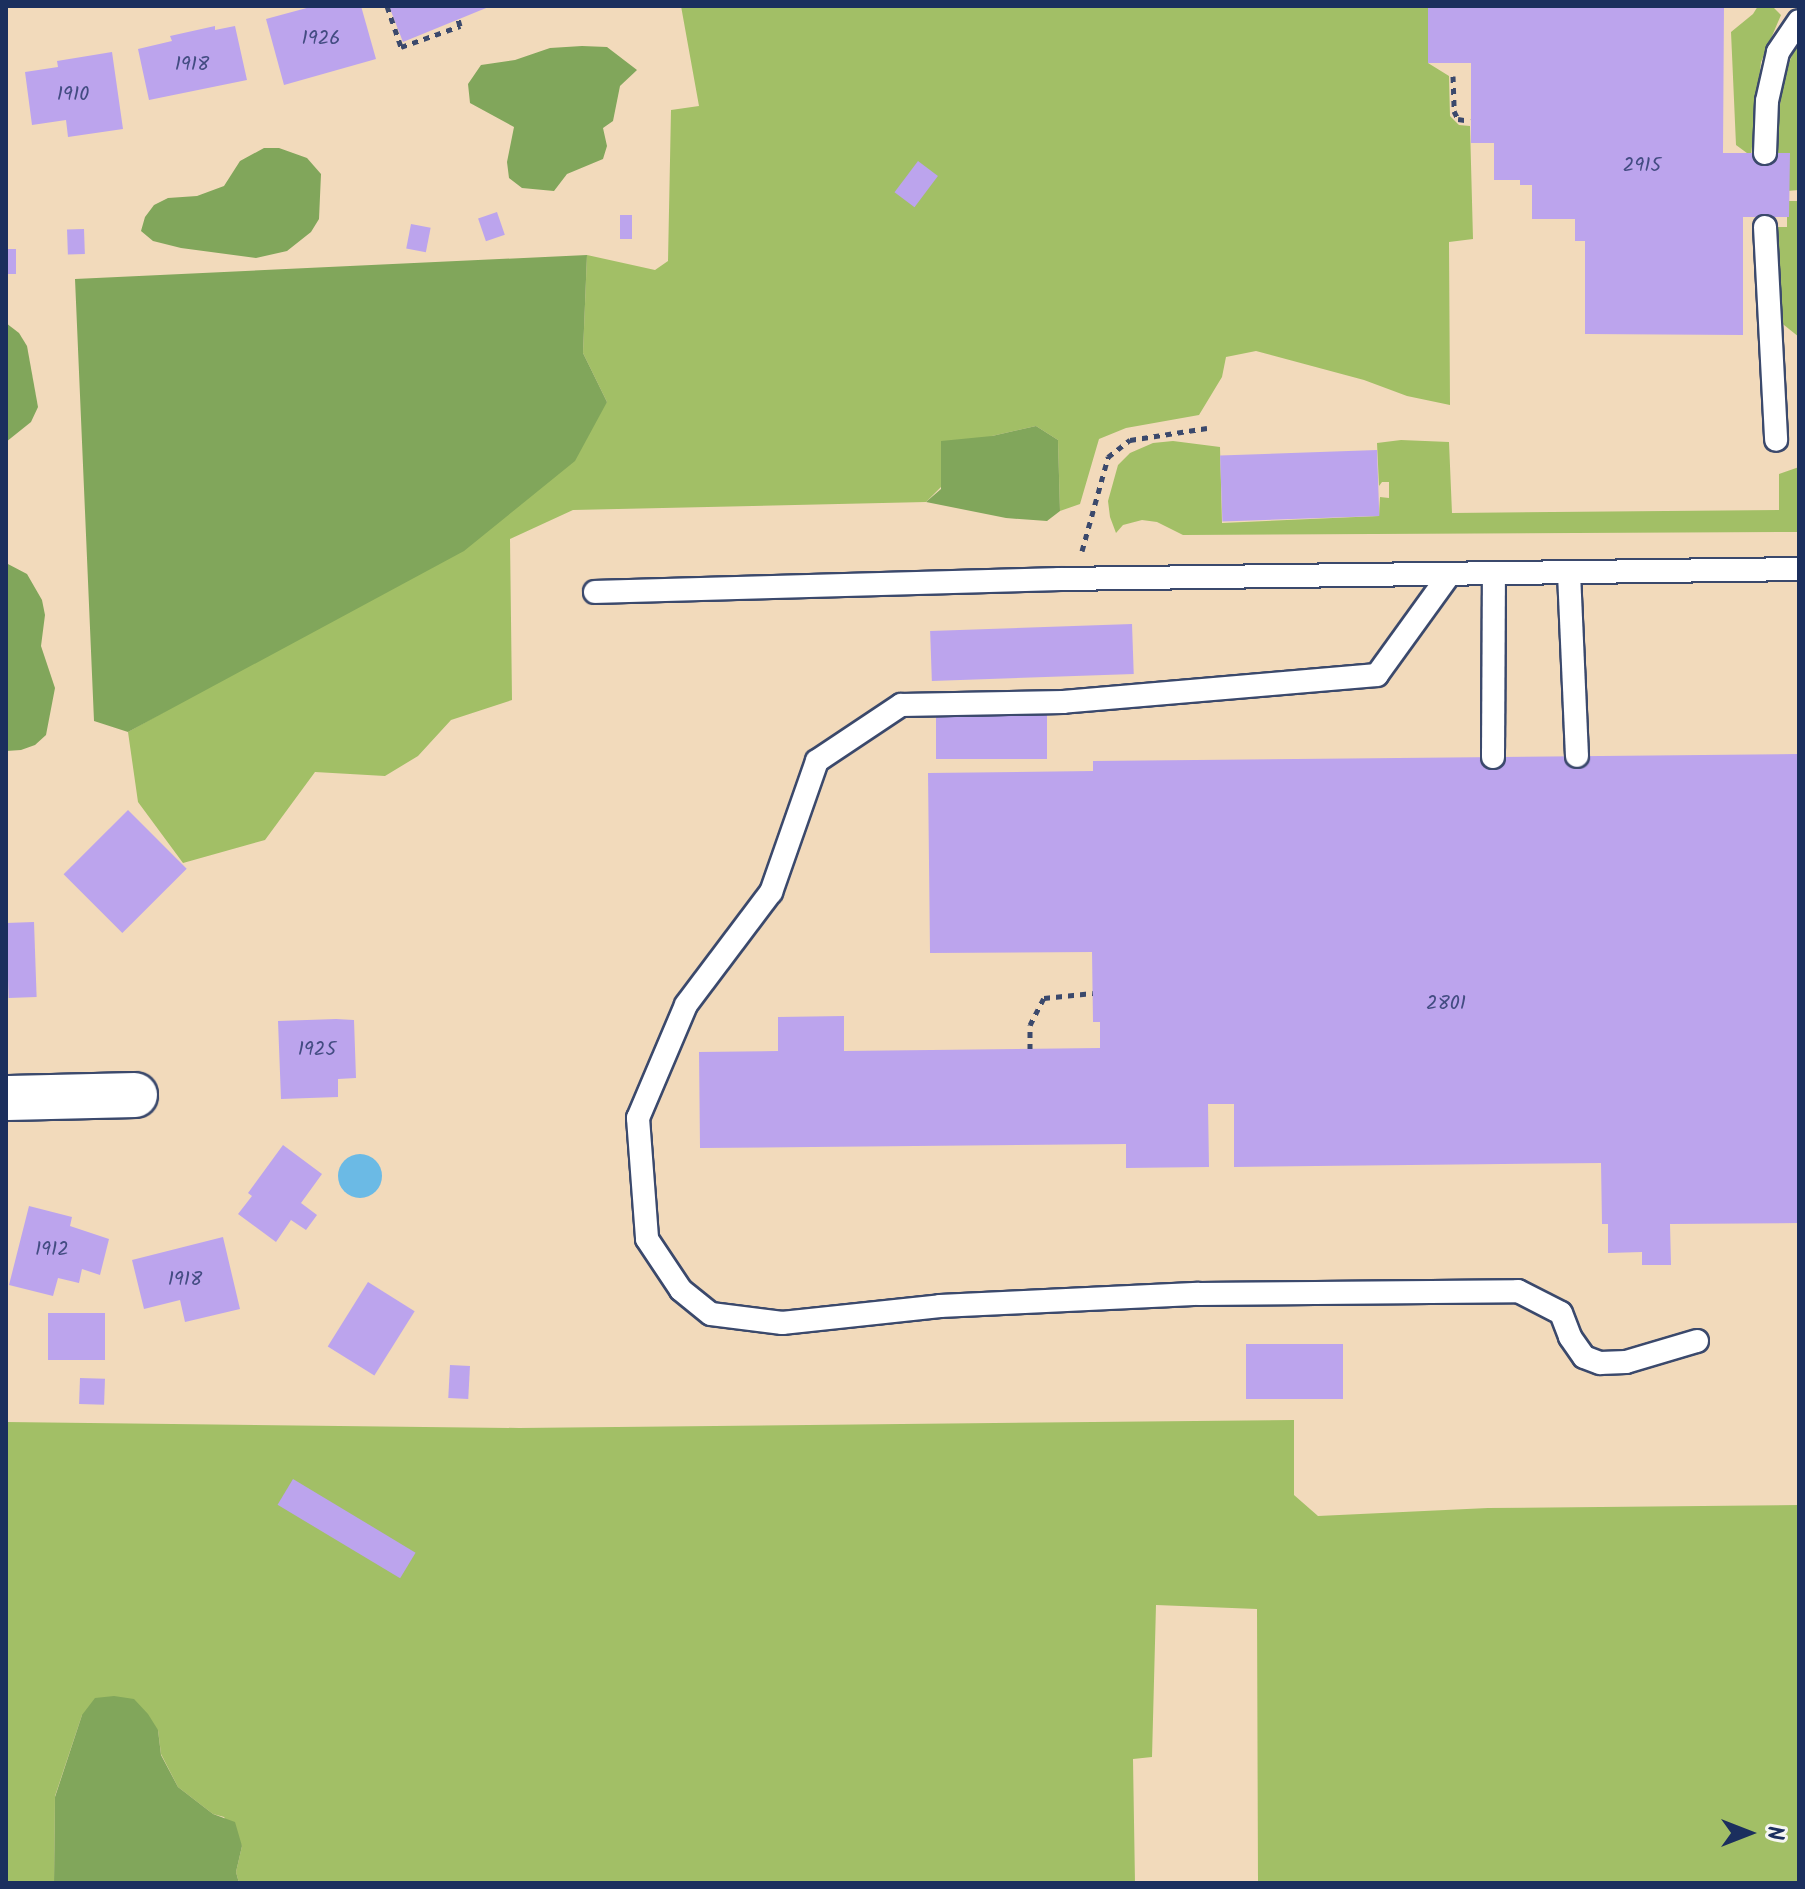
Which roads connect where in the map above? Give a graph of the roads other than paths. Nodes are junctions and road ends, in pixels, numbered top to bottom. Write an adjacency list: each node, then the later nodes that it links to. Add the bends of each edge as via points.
1 (1799, 21): 2 (lane, via 1778,52 1767,101)
2 (1765, 153)
3 (1765, 227): 4 (lane)
4 (1776, 440)
5 (1799, 569): 6 (lane)
6 (1569, 573): 8 (lane); 10 (lane)
7 (1449, 575): 8 (lane); 9 (lane); 14 (lane, via 1377,675 1063,702 901,705 817,761 771,892 686,1005 638,1118 647,1239 681,1290 711,1314 782,1323 940,1306 1123,1297 1518,1291 1561,1313 1584,1357 1600,1363 1626,1362)
8 (1494, 575): 11 (lane)
9 (595, 592)
10 (1577, 756)
11 (1493, 757)
12 (135, 1095): 13 (street)
13 (6, 1098)
14 (1697, 1341)

